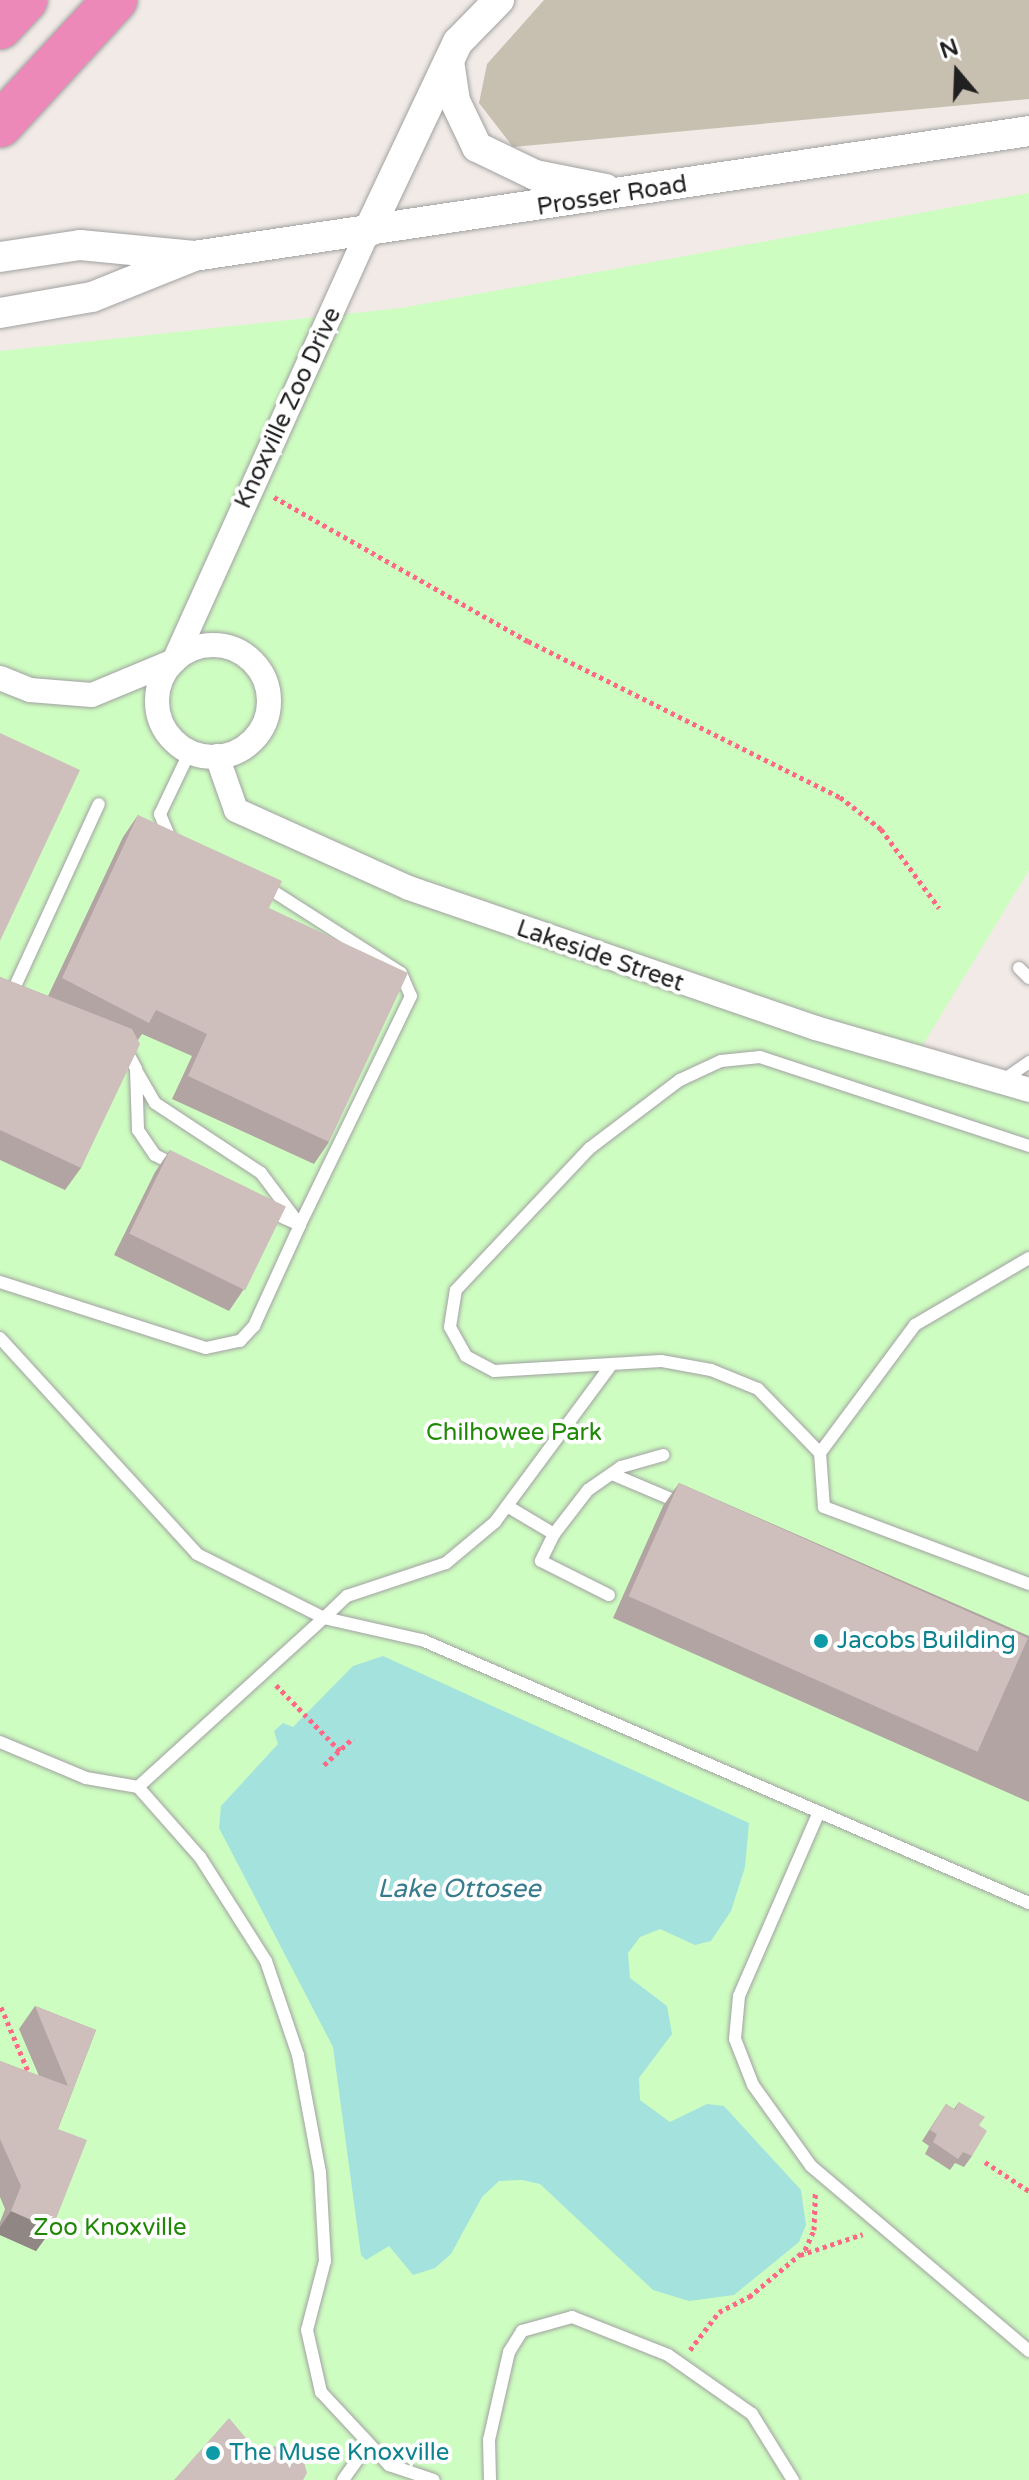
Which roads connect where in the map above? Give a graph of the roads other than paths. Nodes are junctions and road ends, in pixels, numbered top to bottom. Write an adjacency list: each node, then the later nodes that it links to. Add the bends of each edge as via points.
1 (25, 0): 4 (highway)
2 (115, 0): 6 (highway)
3 (499, 0): 5 (street, Knoxville Zoo Drive)
4 (0, 27)
5 (449, 61): 8 (street, via 455,101 477,147 535,175); 9 (street, Knoxville Zoo Drive)
6 (0, 125)
7 (1029, 131): 8 (street, Prosser Road)
8 (628, 193): 9 (street, Prosser Road)
9 (368, 232): 10 (street, Prosser Road); 13 (street, Knoxville Zoo Drive)
10 (194, 256): 11 (street, Prosser Road, via 80,245); 12 (street, Prosser Road, via 92,297)
11 (0, 257)
12 (0, 313)
13 (174, 661): 14 (street, via 92,695 30,690); 15 (street, via 157,704 169,736); 16 (street, via 213,645 232,648 261,671 269,709 262,727 251,742)
14 (0, 678)
15 (190, 751): 16 (street); 18 (lane, via 160,814 167,837)
16 (217, 756): 27 (street, Lakeside Street, via 236,810 409,888 816,1028)
17 (99, 804): 22 (lane)
18 (180, 843)
19 (245, 876): 32 (lane, via 401,973 411,996)
20 (1019, 968): 21 (lane)
21 (1029, 978)
22 (6, 992): 23 (lane)
23 (25, 1001)
24 (109, 1038): 26 (lane, via 123,1044)
25 (1029, 1062): 27 (lane)
26 (136, 1069): 30 (lane, via 138,1130 155,1155); 32 (lane, via 155,1103 261,1173)
27 (1002, 1081): 28 (street, Lakeside Street)
28 (1029, 1090)
29 (1029, 1146): 36 (lane, via 760,1057 721,1061 680,1080 590,1148 456,1290 450,1327 466,1356 494,1371)
30 (194, 1174)
31 (247, 1200): 32 (lane)
32 (300, 1225): 34 (lane, via 254,1326 240,1341 206,1348)
33 (1029, 1258): 37 (lane, via 915,1325)
34 (0, 1282)
35 (0, 1338): 45 (lane, via 197,1554)
36 (611, 1365): 37 (lane, via 661,1361 746,1384); 40 (lane)
37 (820, 1453): 43 (lane, via 824,1507)
38 (663, 1455): 39 (lane)
39 (612, 1474): 41 (lane); 42 (lane)
40 (507, 1506): 42 (lane); 45 (lane, via 446,1563 347,1596)
41 (698, 1510)
42 (554, 1534): 44 (lane, via 541,1561)
43 (1029, 1584)
44 (609, 1595)
45 (324, 1618): 47 (lane); 48 (lane, via 422,1640)
46 (0, 1742): 47 (lane, via 86,1778)
47 (138, 1787): 51 (lane, via 200,1857 266,1961 298,2055 320,2172 325,2261 307,2330 321,2392)
48 (819, 1812): 49 (lane); 50 (lane, via 739,1996 735,2039 753,2085 811,2166)
49 (1029, 1903)
50 (1029, 2351)
51 (367, 2446): 52 (lane); 53 (lane, via 389,2465)
52 (343, 2480)
53 (434, 2480)
54 (490, 2480): 55 (lane, via 498,2377 522,2331 572,2317 623,2333 752,2414)
55 (793, 2480)

